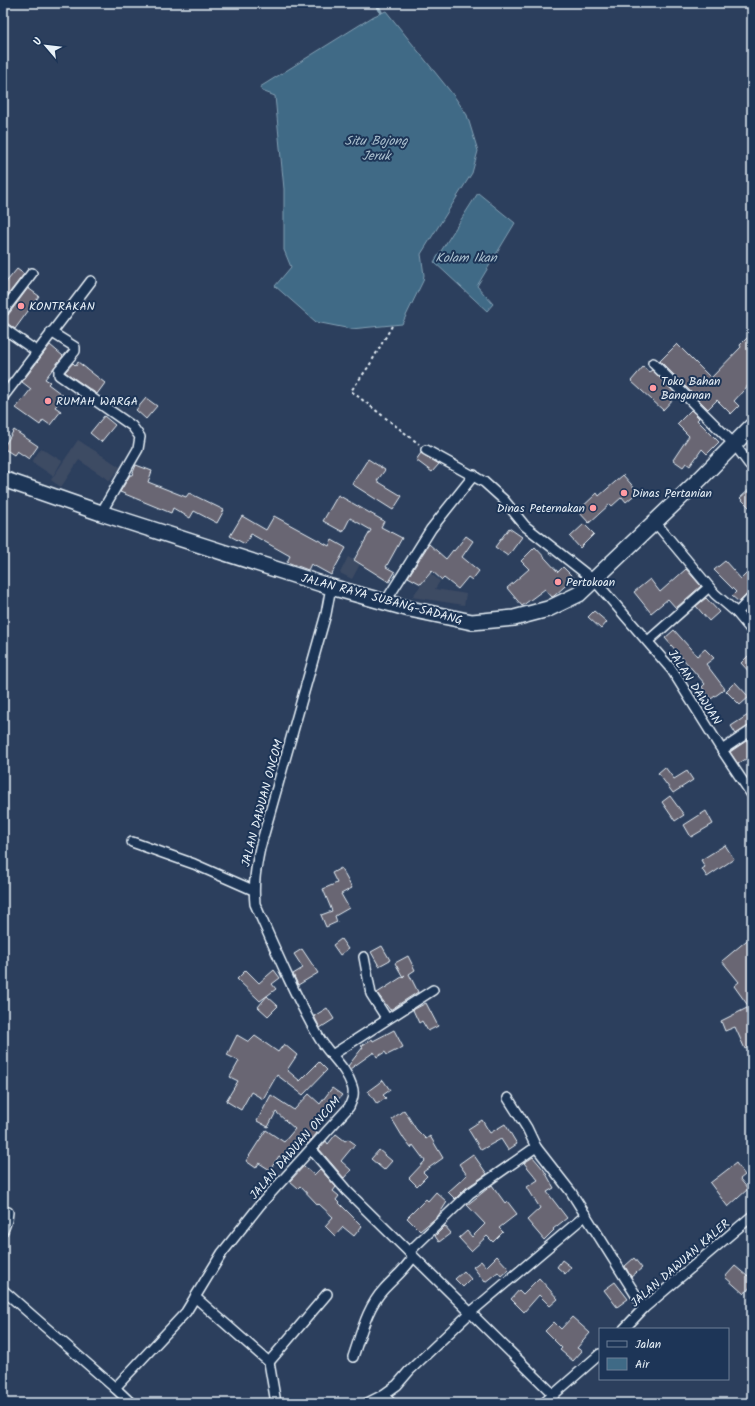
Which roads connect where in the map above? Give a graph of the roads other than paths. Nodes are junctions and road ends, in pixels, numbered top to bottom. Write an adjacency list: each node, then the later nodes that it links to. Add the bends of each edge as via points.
1 (32, 273): 3 (street)
2 (91, 281): 5 (street)
3 (3, 312)
4 (3, 328): 6 (street)
5 (51, 332): 6 (street); 15 (street, via 75,347 75,351 58,370 59,375 132,426 140,437 138,449)
6 (36, 351): 8 (street)
7 (653, 364): 10 (street)
8 (3, 397)
9 (752, 426): 10 (main road, JALAN RAYA SUBANG-SADANG)
10 (735, 444): 12 (street); 16 (main road, JALAN RAYA SUBANG-SADANG)
11 (426, 450): 13 (street, JALAN DAWUAN)
12 (752, 468)
13 (474, 475): 17 (street, JALAN DAWUAN, via 504,500 525,526); 21 (street, via 431,529)
14 (3, 479): 15 (main road, JALAN RAYA SUBANG-SADANG)
15 (101, 513): 18 (main road, JALAN RAYA SUBANG-SADANG)
16 (655, 522): 17 (main road, JALAN RAYA SUBANG-SADANG); 19 (street)
17 (595, 581): 21 (main road, JALAN RAYA SUBANG-SADANG, via 579,594 548,609 500,620 472,622); 24 (street, JALAN DAWUAN)
18 (331, 587): 21 (main road, JALAN RAYA SUBANG-SADANG); 29 (street, JALAN DAWUAN ONCOM, via 319,640 260,848)
19 (709, 587): 22 (street); 24 (street)
20 (752, 597): 22 (street)
21 (386, 601)
22 (737, 613): 23 (street)
23 (752, 631)
24 (648, 641): 26 (street, JALAN DAWUAN, via 672,670)
25 (752, 730): 26 (street)
26 (722, 750): 27 (street, JALAN DAWUAN)
27 (752, 795)
28 (132, 842): 29 (street, via 194,864)
29 (253, 890): 33 (street, JALAN DAWUAN ONCOM, via 255,904 296,998 319,1039)
30 (364, 957): 32 (street, via 371,994)
31 (433, 990): 32 (street)
32 (387, 1019): 33 (street)
33 (332, 1055): 36 (street, JALAN DAWUAN ONCOM, via 348,1076 353,1096 342,1116)
34 (508, 1098): 35 (street)
35 (536, 1147): 38 (street); 41 (street, via 470,1194)
36 (311, 1149): 41 (street, via 347,1191); 44 (street, JALAN DAWUAN ONCOM, via 260,1205 222,1253)
37 (8, 1212): 40 (street)
38 (586, 1215): 45 (street); 46 (street)
39 (752, 1216): 45 (street, JALAN DAWUAN KALER)
40 (3, 1230)
41 (411, 1255): 46 (street); 49 (street, via 408,1266 383,1289 372,1304)
42 (3, 1290): 51 (street)
43 (327, 1294): 50 (street)
44 (195, 1297): 50 (street); 51 (street, JALAN DAWUAN ONCOM, via 186,1312)
45 (644, 1308): 47 (street, JALAN DAWUAN KALER)
46 (470, 1313): 52 (street, via 397,1385); 53 (street)
47 (625, 1328)
48 (599, 1355): 53 (street)
49 (353, 1357)
50 (269, 1362): 55 (street)
51 (115, 1388): 54 (street)
52 (383, 1395): 56 (street); 57 (street)
53 (554, 1395): 58 (street)
54 (131, 1403)
55 (276, 1403)
56 (367, 1403)
57 (391, 1403)
58 (544, 1403)

